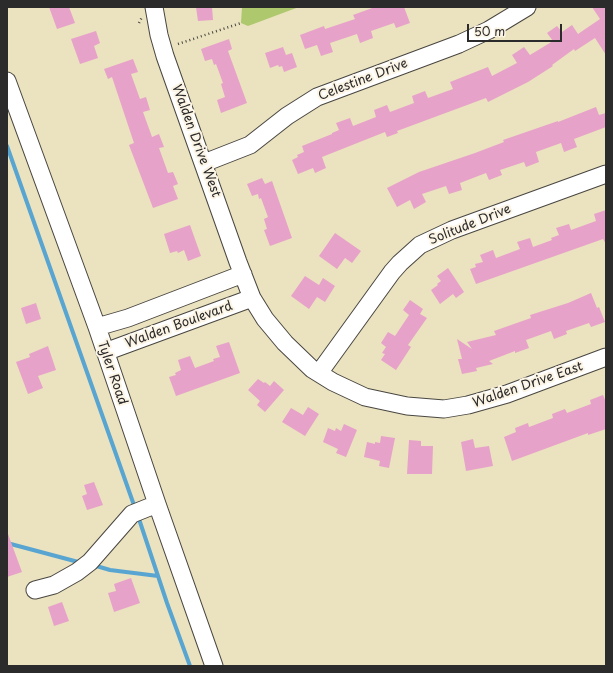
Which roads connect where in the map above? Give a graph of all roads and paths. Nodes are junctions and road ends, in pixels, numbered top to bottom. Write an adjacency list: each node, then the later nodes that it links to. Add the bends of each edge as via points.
1 (154, 7): 6 (street, Walden Drive West, via 165,56)
2 (527, 7): 6 (street, Celestine Drive, via 489,30 459,44 318,97 286,116 250,145)
3 (241, 23): 4 (path)
4 (178, 44)
5 (7, 81): 10 (street, Tyler Road)
6 (204, 163): 8 (street, Walden Drive West)
7 (606, 174): 13 (street, Solitude Drive, via 452,230 420,245 392,272)
8 (243, 274): 9 (street, Walden Drive East); 10 (street, Walden Boulevard, via 128,318)
9 (252, 298): 11 (street, Walden Boulevard); 13 (street, Walden Drive East, via 285,343)
10 (97, 327): 11 (street, Tyler Road)
11 (105, 352): 14 (street, Tyler Road)
12 (606, 357): 13 (street, Walden Drive East, via 501,396 444,409 407,406 365,396)
13 (319, 373)
14 (157, 504): 15 (street, via 132,514 90,562 77,572 54,585); 16 (street, Tyler Road)
15 (35, 590)
16 (214, 666)

